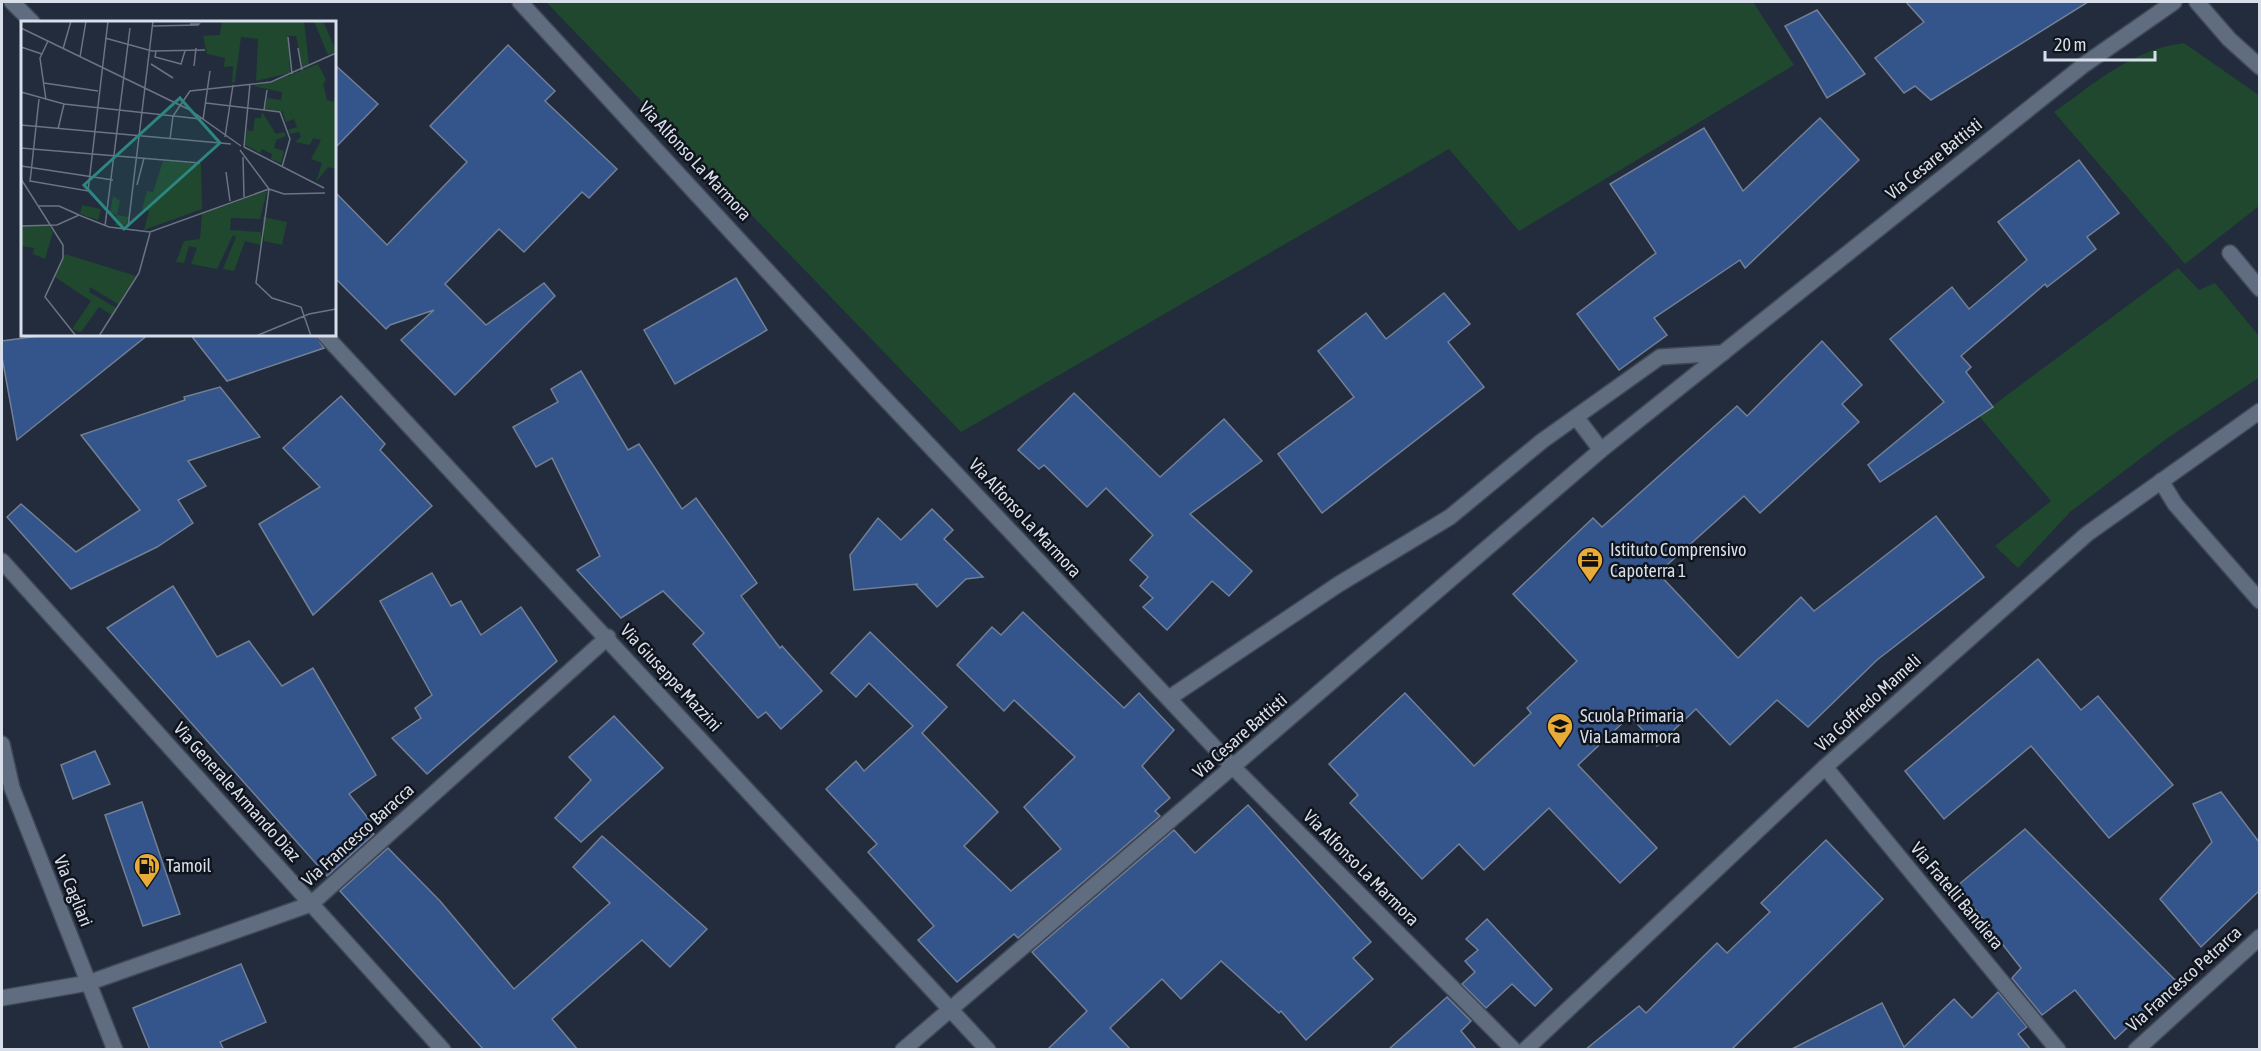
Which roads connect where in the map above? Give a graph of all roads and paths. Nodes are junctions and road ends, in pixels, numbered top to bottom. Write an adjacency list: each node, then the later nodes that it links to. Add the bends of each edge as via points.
1 (12, 2): 5 (street)
2 (520, 2): 18 (street, Via Alfonso La Marmora, via 874,387)
3 (2174, 2): 10 (street, Via Cesare Battisti, via 2085,64)
4 (2197, 2): 6 (street)
5 (31, 21)
6 (2259, 67)
7 (2230, 253): 8 (street)
8 (2259, 289)
9 (326, 336): 17 (street, Via Giuseppe Mazzini)
10 (1723, 353): 12 (street, via 1660,357); 13 (street, Via Cesare Battisti)
11 (2259, 411): 14 (street, Via Goffredo Mameli)
12 (1576, 417): 13 (street); 18 (street, via 1450,517 1339,584)
13 (1601, 450): 21 (street, Via Cesare Battisti)
14 (2161, 481): 16 (street, via 2175,504); 20 (street, Via Goffredo Mameli, via 2087,534)
15 (2, 561): 22 (street, Via Generale Armando Diaz)
16 (2259, 601)
17 (608, 637): 22 (street, Via Francesco Baracca); 26 (street, Via Giuseppe Mazzini)
18 (1169, 698): 21 (street, Via Alfonso La Marmora)
19 (2, 744): 24 (street, Via Cagliari, via 12,788)
20 (1825, 767): 32 (street, Via Goffredo Mameli); 33 (street, Via Fratelli Bandiera)
21 (1234, 768): 26 (street, Via Cesare Battisti); 31 (street, Via Alfonso La Marmora)
22 (311, 904): 24 (street, Via Francesco Baracca); 28 (street, Via Generale Armando Diaz)
23 (2259, 937): 34 (street, Via Francesco Petrarca)
24 (88, 983): 25 (street, Via Francesco Baracca); 27 (street, Via Cagliari)
25 (2, 998)
26 (950, 1008): 29 (street, Via Cesare Battisti); 30 (street, Via Giuseppe Mazzini)
27 (115, 1050)
28 (443, 1050)
29 (903, 1050)
30 (988, 1050)
31 (1514, 1050)
32 (1525, 1050)
33 (2058, 1050)
34 (2136, 1050)

